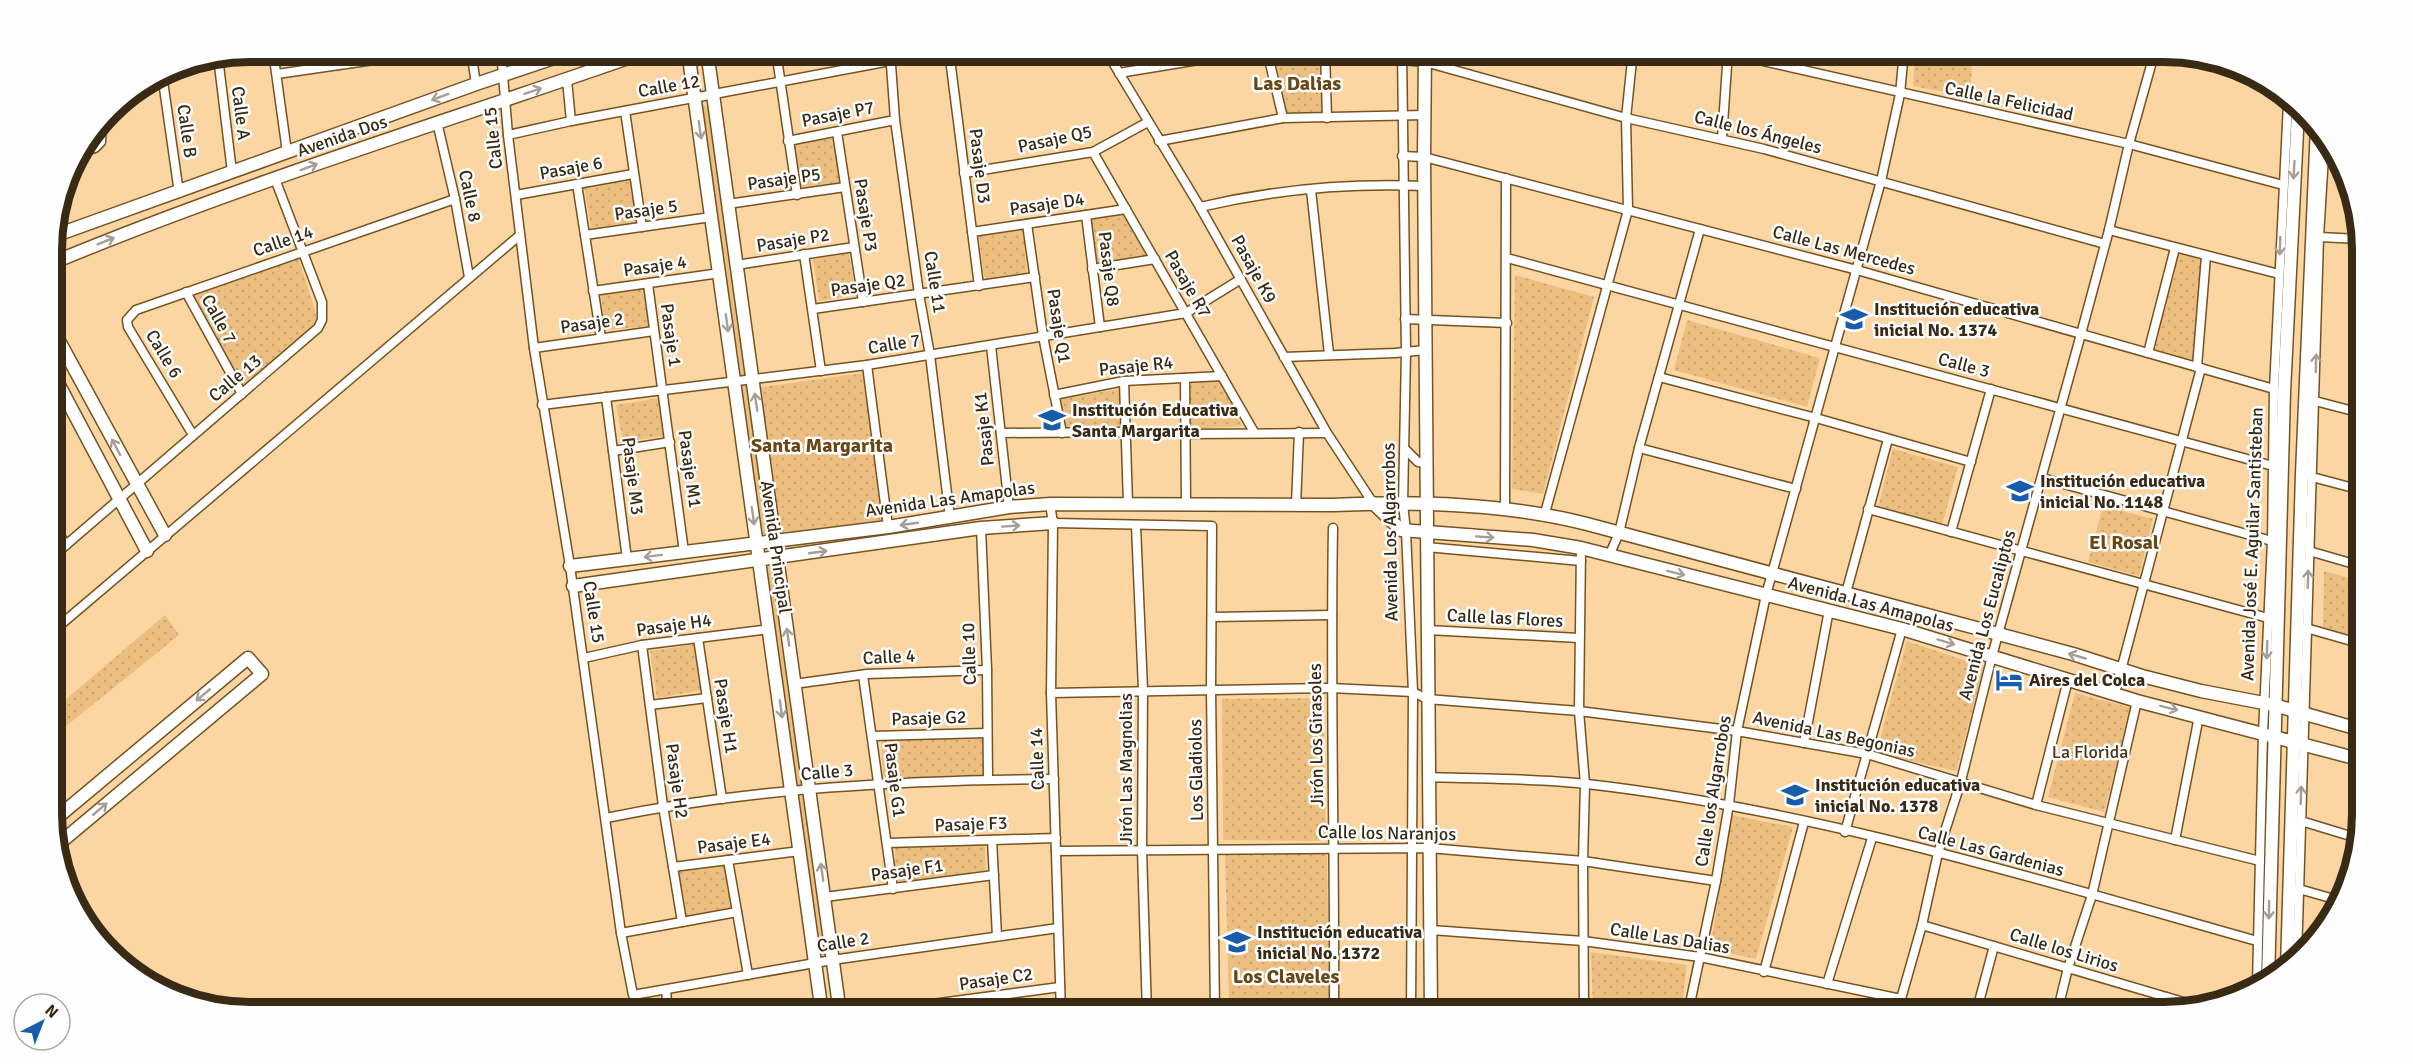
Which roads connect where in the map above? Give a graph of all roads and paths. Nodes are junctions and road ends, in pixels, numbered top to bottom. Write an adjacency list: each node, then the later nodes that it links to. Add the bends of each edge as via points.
1 (275, 62): 26 (street)
2 (355, 62): 26 (street)
3 (473, 62): 31 (street)
4 (502, 62): 27 (street, Calle 15)
5 (536, 62): 27 (street, Avenida Dos)
6 (617, 62): 28 (street, Avenida Dos)
7 (690, 62): 34 (street, Avenida Principal)
8 (708, 62): 33 (street, Avenida Principal)
9 (777, 62): 29 (street)
10 (891, 62): 29 (street, Calle 12); 44 (street, Calle 11)
11 (950, 62): 63 (street, Pasaje D3)
12 (1112, 62): 25 (street, Pasaje K9)
13 (1182, 62): 25 (street)
14 (1270, 62): 40 (street)
15 (1325, 62): 41 (street)
16 (1402, 62): 39 (street, Avenida Los Algarrobos)
17 (1425, 62): 38 (street, Avenida Los Algarrobos)
18 (1444, 62): 42 (street, Calle los Ángeles)
19 (1632, 62): 42 (street)
20 (1727, 62): 51 (street)
21 (1770, 62): 32 (street, Calle la Felicidad)
22 (1903, 62): 32 (street, Calle los Algarrobos)
23 (2152, 62): 55 (street, Avenida Los Eucaliptos)
24 (219, 64): 62 (street, Calle A)
25 (1119, 73): 47 (street, Pasaje K9)
26 (277, 74): 57 (street)
27 (504, 74): 31 (street, Avenida Dos); 35 (street, Calle 15)
28 (567, 80): 35 (street, Avenida Dos, one-way to 28); 45 (street)
29 (780, 81): 33 (street, Calle 12); 52 (street)
30 (163, 83): 74 (street, Calle B)
31 (476, 84): 57 (street, Avenida Dos, one-way to 57)
32 (1900, 93): 55 (street, Calle la Felicidad); 67 (street, Calle los Algarrobos)
33 (713, 95): 34 (street, Calle 12); 78 (street, Avenida Principal)
34 (695, 98): 37 (street, Calle 12); 83 (street, Avenida Principal, one-way to 83)
35 (506, 100): 46 (street, Avenida Dos); 50 (street, Calle 15)
36 (2288, 109): 71 (street, Avenida José E. Aguilar Santisteban)
37 (625, 111): 45 (street, Calle 12); 64 (street)
38 (1425, 115): 39 (street); 61 (street, Avenida Los Algarrobos)
39 (1402, 116): 41 (street); 60 (street, Avenida Los Algarrobos)
40 (1283, 118): 41 (street); 53 (street)
41 (1327, 118)
42 (1626, 118): 51 (street, Calle los Ángeles); 81 (street)
43 (2298, 119): 262 (street, Avenida José E. Aguilar Santisteban, one-way to 262)
44 (895, 120): 48 (street, Pasaje P7); 116 (street, Calle 11)
45 (572, 121): 50 (street, Calle 12)
46 (437, 122): 66 (street, Avenida Dos, one-way to 46); 77 (street, Calle 8)
47 (1148, 122): 53 (street, Pasaje K9); 58 (street, Pasaje Q5)
48 (837, 132): 52 (street, Pasaje P7); 72 (street, Pasaje P3)
49 (101, 133): 56 (street, via 101,142)
50 (508, 135): 75 (street, Calle 15)
51 (1722, 139): 67 (street, Calle los Ángeles)
52 (788, 141): 76 (street)
53 (1159, 141): 79 (street, Pasaje K9)
54 (2316, 141): 265 (street, via 2302,496)
55 (2129, 144): 71 (street, Calle la Felicidad); 87 (street, Avenida Los Eucaliptos)
56 (91, 149)
57 (287, 152): 62 (street, Avenida Dos)
58 (1093, 152): 63 (street, Pasaje Q5); 80 (street, Pasaje R7)
59 (2324, 153): 92 (street)
60 (1402, 156): 61 (street, Calle Las Mercedes); 69 (street, Avenida Los Algarrobos)
61 (1424, 157): 65 (street, Calle Las Mercedes); 70 (street, Avenida Los Algarrobos)
62 (232, 172): 74 (street, Avenida Dos)
63 (964, 173): 88 (street, Pasaje D3)
64 (633, 174): 68 (street, Pasaje 6); 85 (street)
65 (1506, 178): 81 (street, Calle Las Mercedes); 101 (street)
66 (275, 179): 97 (street, Calle 13); 100 (street, Avenida Dos, one-way to 66)
67 (1881, 181): 94 (street, Calle los Ángeles); 105 (street, Calle los Algarrobos)
68 (577, 183): 75 (street, Pasaje 6); 91 (street)
69 (1403, 185): 70 (street); 73 (street); 121 (street, Avenida Los Algarrobos)
70 (1424, 186): 123 (street, Avenida Los Algarrobos)
71 (2283, 186): 107 (street, Avenida José E. Aguilar Santisteban, one-way to 107)
72 (845, 187): 76 (street, Pasaje P5); 95 (street, Pasaje P3)
73 (1311, 189): 79 (street); 137 (street)
74 (179, 193): 89 (street, Avenida Dos)
75 (516, 195): 90 (street, Calle 15)
76 (797, 195): 78 (street, Pasaje P5)
77 (455, 199): 97 (street, Calle 14); 108 (street, Calle 8)
78 (728, 204): 103 (street, Avenida Principal)
79 (1200, 207): 110 (street, Pasaje K9)
80 (1126, 209): 82 (street, Pasaje D4); 102 (street, Pasaje R7)
81 (1628, 210): 86 (street, Calle Las Mercedes); 113 (street)
82 (1086, 215): 84 (street, Pasaje D4); 104 (street, Pasaje Q8)
83 (711, 217): 85 (street, Pasaje 5); 106 (street, Avenida Principal)
84 (1027, 224): 88 (street, Pasaje D4); 109 (street, Pasaje Q1)
85 (642, 227): 91 (street, Pasaje 5)
86 (1700, 229): 105 (street, Calle Las Mercedes); 118 (street)
87 (2109, 230): 94 (street, Avenida Los Eucaliptos); 96 (street)
88 (972, 232): 112 (street, Pasaje D3)
89 (62, 233)
90 (520, 235): 108 (street); 133 (street, Calle 15)
91 (585, 235): 114 (street)
92 (2319, 237): 93 (street); 156 (street, one-way to 92)
93 (2351, 239)
94 (2105, 244): 127 (street, Avenida Los Eucaliptos)
95 (854, 248): 98 (street, Pasaje P2); 117 (street, Pasaje P3)
96 (2175, 248): 99 (street); 136 (street)
97 (302, 252): 115 (street, Calle 14); 153 (street, Calle 13, via 322,302 322,320 318,328)
98 (804, 254): 103 (street, Pasaje P2); 119 (street)
99 (2206, 256): 107 (street); 141 (street)
100 (62, 258)
101 (1507, 258): 113 (street, Calle 3); 124 (street)
102 (1155, 260): 104 (street); 120 (street, Pasaje R7)
103 (736, 265): 145 (street, Avenida Principal)
104 (1092, 269): 125 (street, Pasaje Q8)
105 (1857, 270): 127 (street, Calle Las Mercedes); 132 (street, Calle los Algarrobos)
106 (720, 273): 111 (street, Pasaje 4); 147 (street, Avenida Principal, one-way to 147)
107 (2279, 274): 150 (street, Avenida José E. Aguilar Santisteban)
108 (469, 277): 206 (street)
109 (1035, 277): 112 (street, Pasaje Q2); 128 (street, Pasaje Q1)
110 (1241, 279): 120 (street, Calle 7); 139 (street, Pasaje K9)
111 (648, 284): 114 (street, Pasaje 4); 126 (street, Pasaje 1)
112 (979, 286): 116 (street, Pasaje Q2)
113 (1608, 286): 118 (street, Calle 3); 195 (street)
114 (594, 291): 129 (street)
115 (186, 292): 122 (street, Calle 14, via 136,310); 153 (street, Calle 7)
116 (919, 294): 117 (street, Pasaje Q2); 138 (street, Calle 11)
117 (862, 302): 119 (street, Pasaje Q2)
118 (1679, 305): 132 (street, Calle 3); 144 (street)
119 (813, 309): 142 (street)
120 (1186, 313): 125 (street, Calle 7); 143 (street, Pasaje R7)
121 (1406, 319): 123 (street); 135 (street, Avenida Los Algarrobos)
122 (127, 320): 168 (street, Calle 6)
123 (1425, 320): 124 (street); 134 (street, Avenida Los Algarrobos)
124 (1507, 323): 192 (street)
125 (1100, 327): 128 (street, Calle 7)
126 (654, 331): 129 (street, Pasaje 2); 152 (street, Pasaje 1)
127 (2081, 334): 136 (street, Calle Las Mercedes); 158 (street, Avenida Los Eucaliptos)
128 (1043, 336): 130 (street, Calle 7); 154 (street, Pasaje Q1)
129 (601, 338): 133 (street, Pasaje 2)
130 (991, 346): 138 (street, Calle 7); 164 (street, Pasaje K1)
131 (62, 347): 180 (street, one-way to 131)
132 (1835, 347): 149 (street, Calle 3); 160 (street, Calle los Algarrobos)
133 (534, 348): 157 (street, Calle 15)
134 (1425, 350): 135 (street); 176 (street, Avenida Los Algarrobos)
135 (1406, 352): 137 (street); 173 (street, Avenida Los Algarrobos)
136 (2148, 353): 141 (street, Calle Las Mercedes)
137 (1329, 354): 139 (street)
138 (930, 355): 140 (street, Calle 7); 196 (street, Calle 11)
139 (1284, 357): 166 (street, Pasaje K9)
140 (867, 365): 142 (street, Calle 7); 199 (street)
141 (2199, 368): 150 (street, Calle Las Mercedes); 170 (street)
142 (821, 371): 145 (street, Calle 7)
143 (1222, 376): 146 (street, Pasaje R4); 162 (street, Pasaje R7)
144 (1659, 377): 160 (street); 172 (street)
145 (752, 378): 147 (street, Calle 7); 208 (street, Avenida Principal, one-way to 145)
146 (1185, 378): 148 (street, Pasaje R4); 167 (street)
147 (734, 380): 152 (street, Calle 7); 210 (street, Avenida Principal, one-way to 210)
148 (1125, 381): 154 (street, Pasaje R4); 161 (street)
149 (1991, 389): 158 (street, Calle 3); 175 (street)
150 (2274, 389): 177 (street, Avenida José E. Aguilar Santisteban)
151 (62, 391): 183 (street)
152 (663, 391): 155 (street, Calle 7); 171 (street, Pasaje M1)
153 (242, 394): 168 (street, Calle 13)
154 (1054, 395): 165 (street, Pasaje Q1)
155 (606, 397): 157 (street, Calle 7); 174 (street, Pasaje M3)
156 (2315, 401): 159 (street); 178 (street)
157 (542, 405): 224 (street, Calle 15)
158 (2061, 408): 170 (street, Calle 3); 179 (street, Avenida Los Eucaliptos)
159 (2352, 411)
160 (1816, 418): 169 (street); 182 (street, Calle los Algarrobos)
161 (1126, 432): 165 (street); 186 (street)
162 (1254, 432): 163 (street); 167 (street)
163 (1299, 432): 166 (street); 190 (street)
164 (1001, 433): 165 (street); 191 (street, Pasaje K1)
165 (1062, 433)
166 (1327, 433): 184 (street, Pasaje K9)
167 (1185, 434): 187 (street)
168 (193, 435): 180 (street, Calle 13)
169 (1888, 439): 175 (street); 193 (street)
170 (2182, 441): 177 (street, Calle 3); 194 (street)
171 (669, 442): 174 (street); 217 (street, Pasaje M1)
172 (1639, 448): 182 (street); 205 (street)
173 (1405, 449): 176 (street, via 1418,462); 188 (street, Avenida Los Algarrobos)
174 (613, 451): 221 (street, Pasaje M3)
175 (1971, 462): 203 (street)
176 (1426, 463): 189 (street, Avenida Los Algarrobos)
177 (2273, 466): 209 (street, Avenida José E. Aguilar Santisteban)
178 (2312, 477): 181 (street); 216 (street)
179 (2042, 478): 194 (street); 215 (street, Avenida Los Eucaliptos)
180 (136, 484): 183 (street, Calle 13); 206 (street)
181 (2352, 488)
182 (1796, 489): 225 (street, Calle los Algarrobos)
183 (120, 500): 211 (street, Calle 13); 214 (street)
184 (1373, 503): 188 (street, Avenida Las Amapolas); 190 (street, Avenida Las Amapolas); 202 (street)
185 (1050, 504): 186 (street, Avenida Las Amapolas); 191 (street, Avenida Las Amapolas); 197 (street, Calle 14)
186 (1128, 504): 187 (street, Avenida Las Amapolas)
187 (1185, 504): 190 (street, Avenida Las Amapolas)
188 (1403, 504): 189 (street, Avenida Las Amapolas); 202 (street, Avenida Los Algarrobos)
189 (1426, 504): 192 (street, Avenida Las Amapolas); 204 (street, Avenida Los Algarrobos)
190 (1296, 505)
191 (1009, 507): 196 (street, Avenida Las Amapolas)
192 (1505, 509): 195 (street, Avenida Las Amapolas)
193 (1868, 509): 203 (street); 228 (street)
194 (2164, 512): 209 (street); 226 (street)
195 (1545, 513): 205 (street, Avenida Las Amapolas)
196 (950, 518): 199 (street, Avenida Las Amapolas, one-way to 199)
197 (1053, 523): 198 (street); 200 (street, Avenida Las Amapolas, one-way to 197); 257 (street, Calle 14)
198 (1136, 526): 232 (street, Los Gladiolos, via 1212,526); 255 (street, Jirón Las Magnolias)
199 (888, 527): 208 (street, Avenida Las Amapolas)
200 (981, 528): 220 (street, Avenida Las Amapolas, one-way to 200); 247 (street, Calle 10)
201 (1333, 528): 231 (street, Jirón Los Girasoles)
202 (1406, 531): 204 (street, Avenida Las Amapolas); 256 (street, Avenida Los Algarrobos)
203 (1951, 532): 215 (street)
204 (1427, 533): 212 (street, Avenida Los Algarrobos); 218 (street, Avenida Las Amapolas, one-way to 218, via 1533,540)
205 (1619, 533): 219 (street); 225 (street, Avenida Las Amapolas)
206 (165, 535): 214 (street)
207 (62, 538): 211 (street)
208 (775, 540): 210 (street, Avenida Las Amapolas); 220 (street, Avenida Principal)
209 (2272, 541): 233 (street, Avenida José E. Aguilar Santisteban)
210 (757, 542): 217 (street, Avenida Las Amapolas); 222 (street, Avenida Principal)
211 (66, 545): 213 (street, Calle 13)
212 (1426, 547): 218 (street); 238 (street, Avenida Los Algarrobos)
213 (62, 548)
214 (147, 551): 234 (street)
215 (2022, 551): 226 (street); 239 (street, Avenida Los Eucaliptos)
216 (2309, 551): 223 (street); 235 (street, one-way to 216)
217 (684, 552): 221 (street, Avenida Las Amapolas, one-way to 221)
218 (1581, 554): 219 (street, Avenida Las Amapolas); 241 (street)
219 (1609, 556): 229 (street, Avenida Las Amapolas, one-way to 229)
220 (778, 558): 222 (street, Avenida Las Amapolas); 251 (street, Avenida Principal, one-way to 220)
221 (627, 559): 224 (street, Avenida Las Amapolas)
222 (759, 560): 227 (street, Avenida Las Amapolas); 236 (street, Avenida Principal)
223 (2352, 563)
224 (570, 566): 227 (street, Calle 15)
225 (1771, 575): 228 (street, Avenida Las Amapolas); 229 (street, Calle los Algarrobos)
226 (2145, 585): 233 (street); 246 (street)
227 (573, 586): 245 (street, Calle 15)
228 (1846, 593): 239 (street, Avenida Las Amapolas)
229 (1766, 595): 230 (street, Avenida Las Amapolas); 268 (street, Calle los Algarrobos)
230 (1829, 610): 237 (street, Avenida Las Amapolas); 273 (street)
231 (1332, 615): 232 (street); 253 (street, Jirón Los Girasoles)
232 (1214, 617): 254 (street, Los Gladiolos)
233 (2268, 618): 262 (street, Avenida José E. Aguilar Santisteban, one-way to 262)
234 (62, 623)
235 (2306, 628): 242 (street); 265 (street)
236 (770, 629): 240 (street, Pasaje H4); 283 (street, Avenida Principal, one-way to 283)
237 (1902, 629): 244 (street, Avenida Las Amapolas, one-way to 244); 274 (street)
238 (1428, 630): 241 (street, Calle las Flores); 260 (street, Avenida Los Algarrobos)
239 (1998, 634): 244 (street, Avenida Los Eucaliptos); 246 (street, Avenida Las Amapolas, one-way to 239)
240 (698, 638): 243 (street, Pasaje H4); 259 (street, Pasaje H1)
241 (1579, 638): 264 (street)
242 (2352, 641)
243 (642, 645): 245 (street, Pasaje H4); 263 (street, Pasaje H2)
244 (1992, 656): 250 (street, Avenida Las Amapolas); 279 (street, Avenida Los Eucaliptos)
245 (584, 658): 289 (street, Calle 15)
246 (2122, 669): 258 (street); 262 (street, Avenida Las Amapolas, via 2201,691)
247 (987, 670): 249 (street, Calle 4); 269 (street, Calle 10)
248 (232, 671): 252 (street); 252 (street, via 248,658 262,674); 288 (street, one-way to 288)
249 (863, 675): 251 (street, Calle 4); 271 (street, Pasaje G1)
250 (2068, 680): 258 (street, Avenida Las Amapolas); 286 (street)
251 (794, 684): 282 (street, Avenida Principal)
252 (246, 688): 299 (street, one-way to 252)
253 (1331, 688): 254 (street); 256 (street); 303 (street, Jirón Los Girasoles)
254 (1211, 689): 255 (street); 305 (street, Los Gladiolos)
255 (1143, 690): 257 (street); 304 (street, Jirón Las Magnolias)
256 (1413, 692): 260 (street); 301 (street, Avenida Los Algarrobos)
257 (1051, 693): 278 (street, Calle 14)
258 (2115, 693): 261 (street, Avenida Las Amapolas)
259 (707, 698): 263 (street); 284 (street, Pasaje H1)
260 (1427, 699): 264 (street, Avenida Las Begonias); 276 (street, Avenida Los Algarrobos)
261 (2137, 700): 266 (street, Avenida Las Amapolas, one-way to 266); 292 (street)
262 (2270, 704): 265 (street, Avenida Las Amapolas); 270 (street, Avenida José E. Aguilar Santisteban)
263 (650, 705): 287 (street, Pasaje H2)
264 (1579, 711): 268 (street, Avenida Las Begonias); 280 (street)
265 (2300, 712): 267 (street, Avenida Las Amapolas); 272 (street)
266 (2199, 716): 270 (street, Avenida Las Amapolas); 298 (street)
267 (2352, 727)
268 (1737, 731): 273 (street, Avenida Las Begonias); 285 (street, Calle los Algarrobos)
269 (987, 733): 271 (street, Pasaje G2); 277 (street, Calle 10)
270 (2269, 735): 272 (street, Avenida Las Amapolas); 311 (street, Avenida José E. Aguilar Santisteban); 336 (street, Avenida José E. Aguilar Santisteban, one-way to 336)
271 (873, 736): 281 (street, Pasaje G1)
272 (2299, 742): 275 (street, Avenida Las Amapolas); 290 (street, one-way to 272); 331 (street)
273 (1804, 743): 274 (street, Avenida Las Begonias)
274 (1867, 754): 279 (street, Avenida Las Begonias); 293 (street)
275 (2352, 757)
276 (1428, 777): 280 (street, Calle Las Gardenias); 302 (street, Avenida Los Algarrobos)
277 (988, 779): 278 (street, Calle 3); 281 (street, Calle 3)
278 (1054, 779): 295 (street, Calle 14)
279 (1961, 781): 286 (street, Avenida Las Begonias); 308 (street, Avenida Los Eucaliptos)
280 (1585, 783): 285 (street, Calle Las Gardenias); 310 (street)
281 (879, 784): 282 (street, Calle 3); 300 (street, Pasaje G1)
282 (810, 790): 283 (street, Calle 3); 318 (street, Avenida Principal, one-way to 282)
283 (792, 792): 284 (street, Calle 3); 306 (street, Avenida Principal)
284 (722, 799): 287 (street, Calle 3)
285 (1729, 804): 291 (street, Calle Las Gardenias); 314 (street, Calle los Algarrobos)
286 (2036, 805): 292 (street, Avenida Las Begonias)
287 (663, 806): 289 (street, Calle 3); 312 (street, Pasaje H2)
288 (62, 814)
289 (606, 818): 325 (street, Calle 15)
290 (2301, 821): 294 (street); 316 (street)
291 (1804, 822): 293 (street, Calle Las Gardenias); 337 (street)
292 (2110, 824): 298 (street, Avenida Las Begonias); 317 (street)
293 (1845, 832): 296 (street, Calle Las Gardenias)
294 (2350, 836)
295 (1056, 838): 297 (street, Pasaje F3); 307 (street, Calle 14)
296 (1872, 838): 308 (street, Calle Las Gardenias); 340 (street)
297 (992, 840): 300 (street, Pasaje F3); 313 (street)
298 (2175, 840): 311 (street, Avenida Las Begonias)
299 (63, 841)
300 (887, 843): 315 (street, Pasaje G1)
301 (1412, 848): 302 (street, Calle los Naranjos); 303 (street, Calle los Naranjos); 355 (street, Avenida Los Algarrobos)
302 (1429, 848): 310 (street, Calle los Naranjos); 324 (street, Avenida Los Algarrobos)
303 (1335, 849): 305 (street, Calle los Naranjos); 354 (street, Jirón Los Girasoles)
304 (1142, 850): 305 (street, Calle los Naranjos); 307 (street, Calle los Naranjos); 352 (street, Jirón Las Magnolias)
305 (1214, 850): 353 (street, Los Gladiolos)
306 (800, 851): 309 (street, Pasaje E4); 334 (street, Avenida Principal)
307 (1056, 851): 323 (street, Calle 14)
308 (1938, 853): 317 (street, Calle Las Gardenias); 322 (street, Avenida Los Eucaliptos)
309 (728, 860): 312 (street, Pasaje E4); 320 (street)
310 (1582, 861): 314 (street, Calle los Naranjos); 327 (street)
311 (2260, 861): 328 (street, Avenida José E. Aguilar Santisteban)
312 (673, 867): 321 (street, Pasaje H2)
313 (994, 875): 315 (street, Pasaje F1); 326 (street)
314 (1716, 881): 332 (street, Calle los Algarrobos)
315 (893, 889): 318 (street, Pasaje F1)
316 (2299, 889): 319 (street); 330 (street)
317 (2092, 895): 328 (street, Calle Las Gardenias); 335 (street)
318 (825, 897): 333 (street, Avenida Principal)
319 (2331, 898)
320 (737, 912): 321 (street); 338 (street)
321 (682, 922): 325 (street)
322 (1922, 925): 329 (street, Calle los Lirios); 345 (street, Avenida Los Eucaliptos)
323 (1059, 928): 326 (street, Calle 2); 341 (street, Calle 14)
324 (1431, 930): 327 (street, Calle Las Dalias); 356 (street, Avenida Los Algarrobos)
325 (621, 933): 343 (street, Calle 15)
326 (997, 936): 333 (street, Calle 2)
327 (1582, 941): 332 (street, Calle Las Dalias); 357 (street)
328 (2258, 941): 339 (street, Avenida José E. Aguilar Santisteban)
329 (1994, 946): 335 (street, Calle los Lirios); 360 (street)
330 (2297, 946)
331 (2288, 955)
332 (1700, 957): 337 (street, Calle Las Dalias); 358 (street, Calle los Algarrobos)
333 (832, 960): 334 (street, Calle 2); 349 (street, Avenida Principal)
334 (815, 963): 338 (street, Calle 2); 348 (street, Avenida Principal)
335 (2068, 968): 344 (street, Calle los Lirios); 361 (street)
336 (2268, 971)
337 (1764, 972): 340 (street, Calle Las Dalias)
338 (748, 975): 342 (street, Calle 2)
339 (2257, 977)
340 (1827, 984): 345 (street, Calle Las Dalias)
341 (1060, 987): 350 (street, Pasaje C2); 351 (street, Calle 14)
342 (666, 990): 343 (street, Calle 2); 347 (street)
343 (633, 995)
344 (2166, 997): 346 (street, Calle los Lirios); 362 (street)
345 (1901, 999): 359 (street, Avenida Los Eucaliptos)
346 (2181, 1001)
347 (667, 1002)
348 (820, 1002)
349 (838, 1002)
350 (962, 1002)
351 (1061, 1002)
352 (1147, 1002)
353 (1215, 1002)
354 (1334, 1002)
355 (1411, 1002)
356 (1431, 1002)
357 (1584, 1002)
358 (1690, 1002)
359 (1900, 1002)
360 (1979, 1002)
361 (2060, 1002)
362 (2165, 1002)

